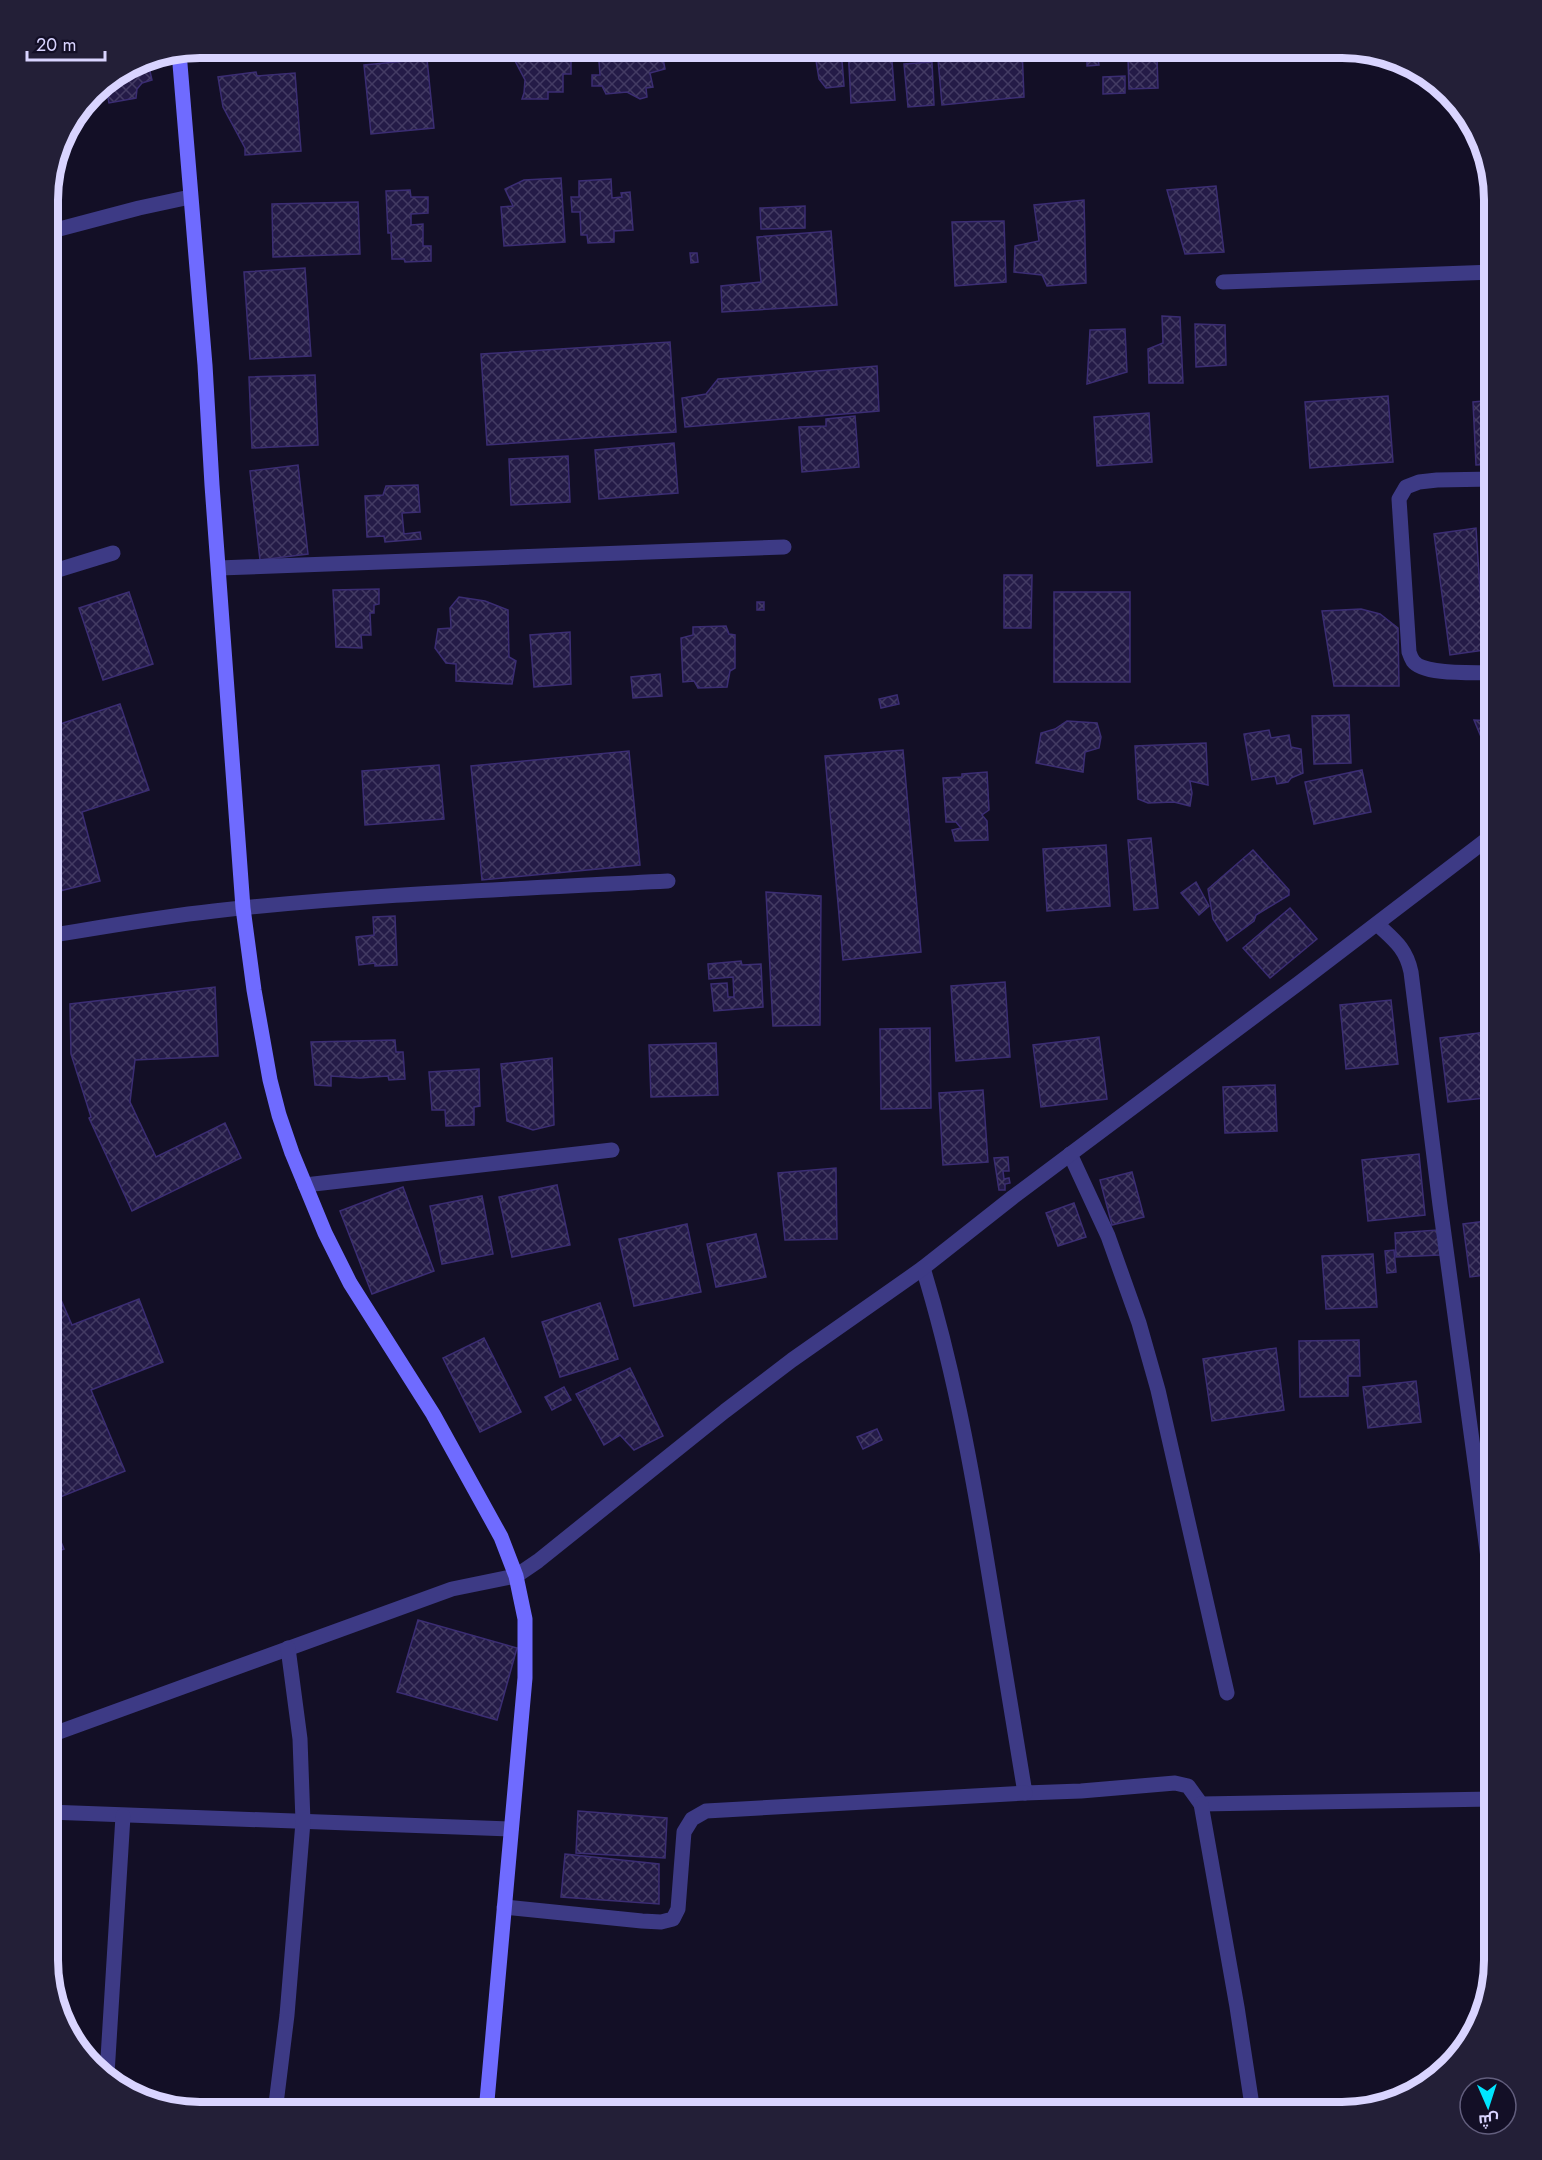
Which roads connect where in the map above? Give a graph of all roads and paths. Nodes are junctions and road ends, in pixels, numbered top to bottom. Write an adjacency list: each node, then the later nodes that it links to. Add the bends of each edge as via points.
1 (180, 60): 2 (main road)
2 (190, 198): 3 (street); 9 (main road)
3 (59, 229)
4 (1484, 272): 5 (street)
5 (1223, 282)
6 (1484, 479): 11 (street, via 1419,482 1406,487 1399,499 1409,652 1414,663 1445,672)
7 (784, 547): 9 (street)
8 (113, 553): 10 (street)
9 (219, 568): 14 (main road)
10 (59, 570)
11 (1484, 673)
12 (1484, 842): 15 (street)
13 (668, 882): 14 (street, via 365,897)
14 (243, 908): 16 (street); 19 (main road, via 270,1080)
15 (1377, 924): 18 (street); 21 (street, via 1408,955)
16 (59, 934)
17 (612, 1150): 19 (street)
18 (1070, 1154): 20 (street); 24 (street, via 1108,1236 1139,1323)
19 (305, 1185): 22 (main road, via 350,1283 462,1465 501,1537)
20 (923, 1268): 22 (street, via 725,1411); 26 (street, via 972,1473)
21 (1484, 1528)
22 (516, 1576): 23 (street, via 452,1589); 32 (main road, via 525,1619 526,1649)
23 (288, 1648): 25 (street); 31 (street, via 300,1739)
24 (1227, 1693)
25 (58, 1732)
26 (1025, 1793): 28 (street, via 1175,1783 1188,1786); 33 (street, via 706,1811 692,1819 684,1832 678,1909 673,1919 642,1921)
27 (1484, 1799): 28 (street)
28 (1201, 1804): 37 (street)
29 (58, 1813): 30 (street)
30 (123, 1816): 31 (street); 34 (street)
31 (303, 1822): 32 (street); 35 (street)
32 (511, 1829): 33 (main road)
33 (504, 1907): 36 (main road)
34 (107, 2066)
35 (276, 2101)
36 (487, 2101)
37 (1251, 2102)

